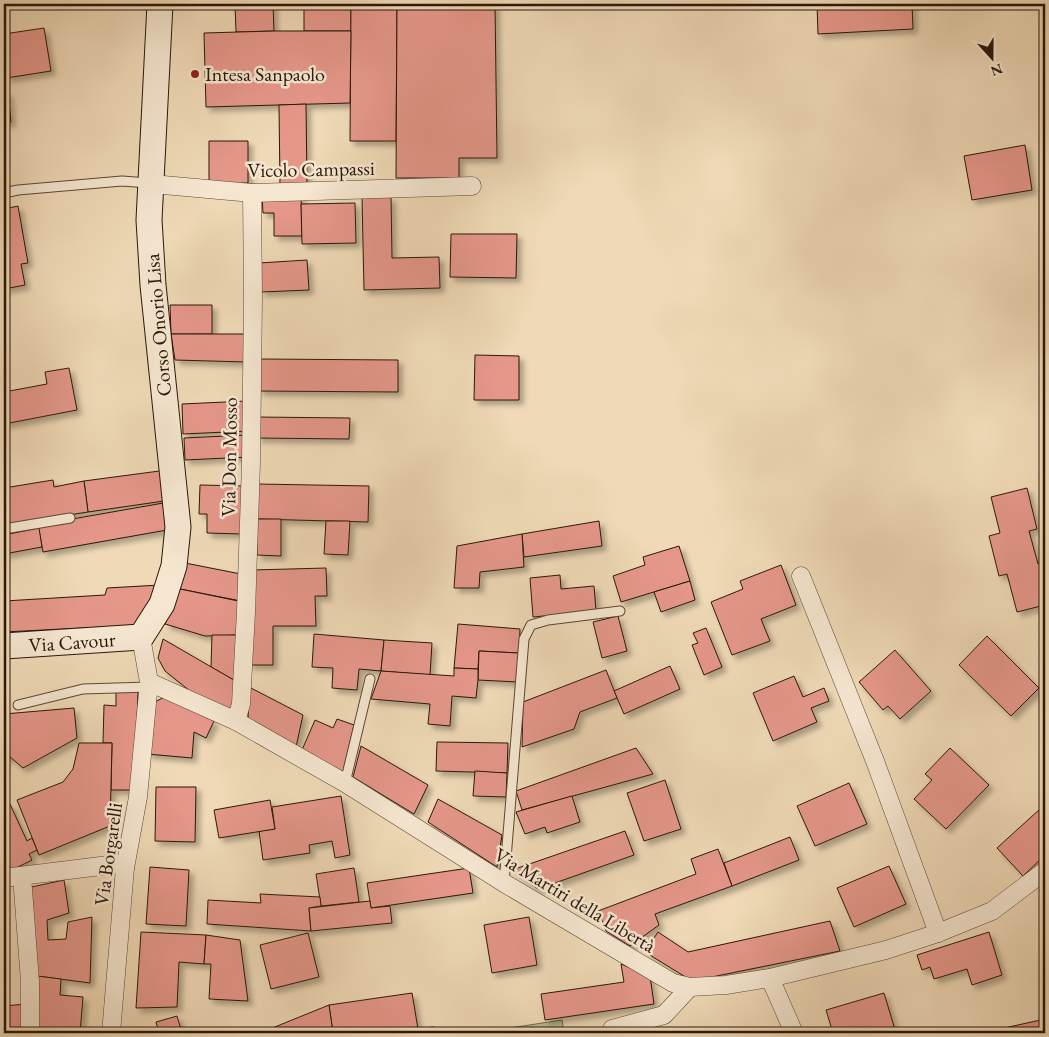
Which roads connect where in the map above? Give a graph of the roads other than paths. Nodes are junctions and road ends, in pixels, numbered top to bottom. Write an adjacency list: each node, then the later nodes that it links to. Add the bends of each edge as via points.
1 (160, 4): 2 (street, Corso Onorio Lisa)
2 (152, 184): 4 (lane, via 122,181); 5 (street, Vicolo Campassi); 10 (street, Corso Onorio Lisa, via 149,220 153,285 178,527 174,566 162,604)
3 (472, 186): 5 (street, Vicolo Campassi)
4 (4, 193)
5 (252, 193): 15 (street, Via Don Mosso, via 251,463 241,704)
6 (70, 518): 7 (lane)
7 (4, 529)
8 (801, 576): 22 (street, via 875,761)
9 (620, 611): 21 (lane, via 548,620 531,625 524,639)
10 (141, 637): 11 (street, Via Cavour); 13 (street)
11 (4, 646)
12 (370, 679): 16 (lane)
13 (149, 684): 14 (lane, via 83,689); 15 (street, Via Martiri della Libertà); 17 (street, Via Borgarelli, via 138,797)
14 (18, 705)
15 (236, 721): 16 (street, Via Martiri della Libertà)
16 (345, 783): 21 (street, Via Martiri della Libertà)
17 (125, 868): 19 (street, via 117,864); 26 (street, Via Borgarelli)
18 (1045, 872): 22 (street, Via Martiri della Libertà, via 992,911)
19 (22, 876): 20 (street); 25 (street, via 30,982)
20 (4, 878)
21 (504, 883): 24 (street, Via Martiri della Libertà, via 673,983)
22 (938, 933): 23 (street, Via Martiri della Libertà, via 886,950)
23 (770, 978): 24 (street, Via Martiri della Libertà); 28 (street)
24 (690, 987): 27 (street, via 664,1014 612,1029)
25 (30, 1033)
26 (111, 1033)
27 (613, 1033)
28 (794, 1033)

